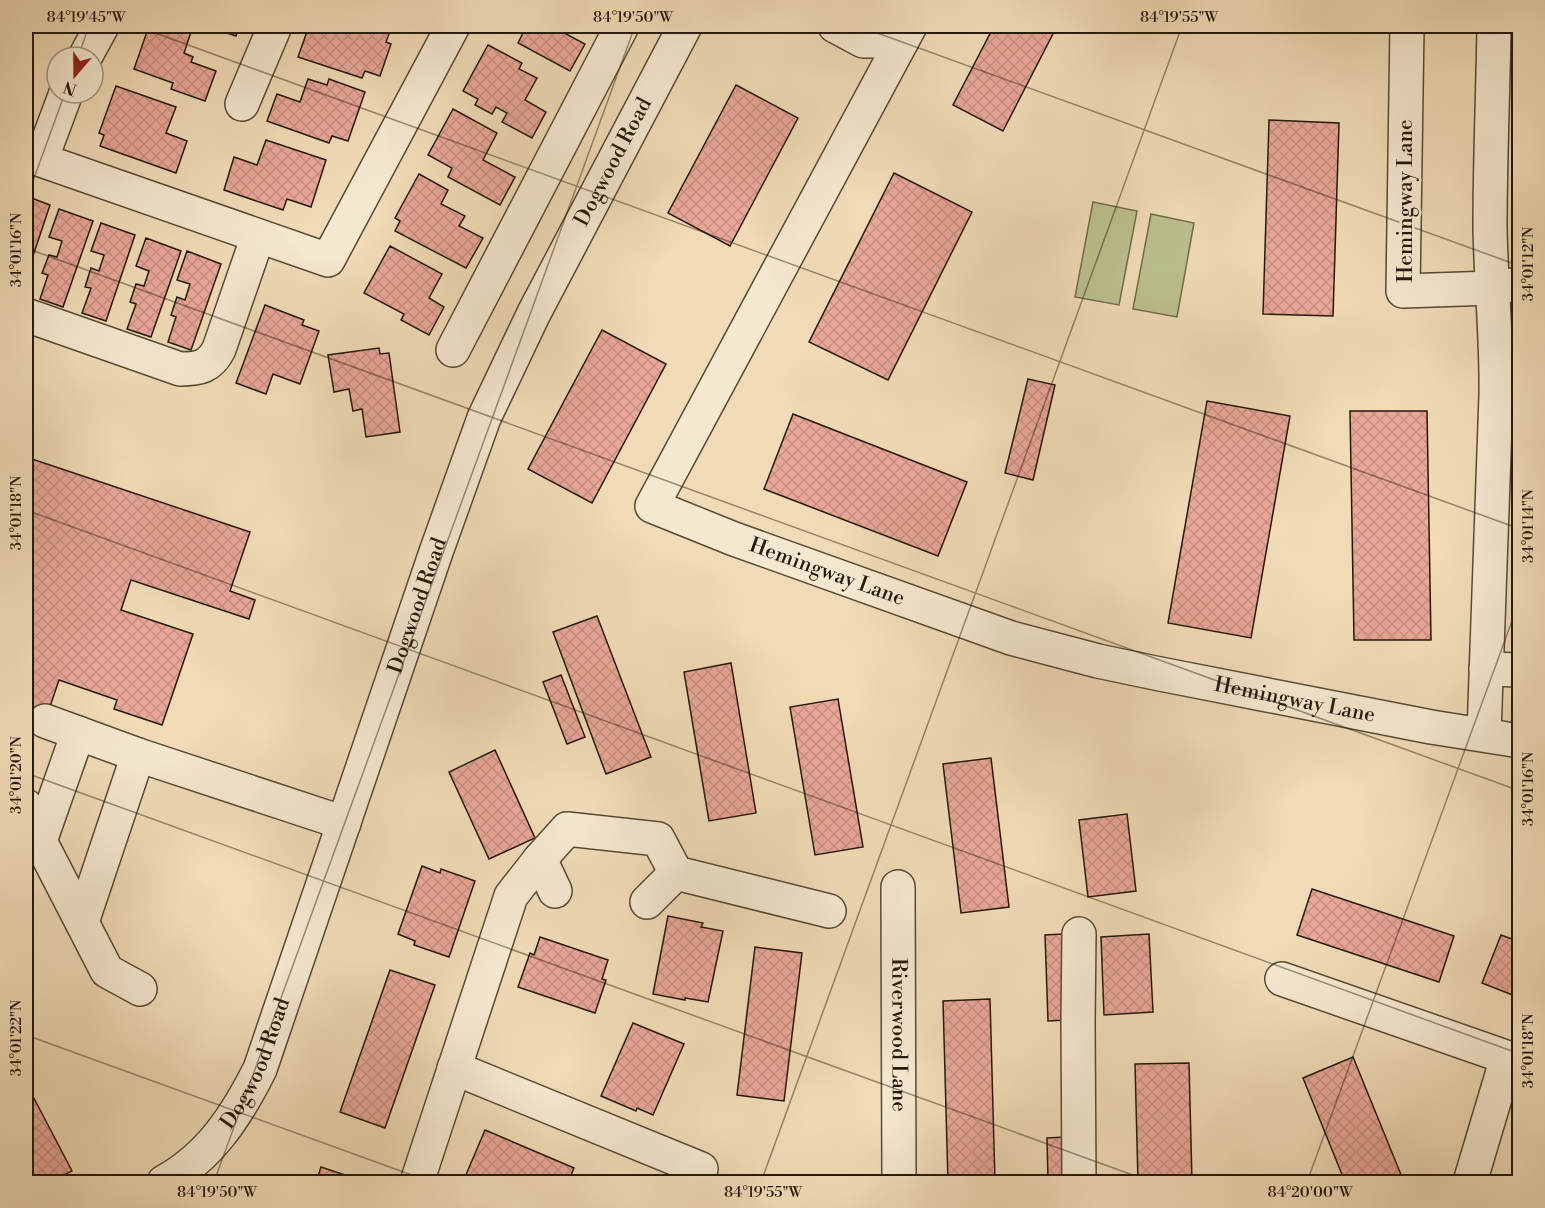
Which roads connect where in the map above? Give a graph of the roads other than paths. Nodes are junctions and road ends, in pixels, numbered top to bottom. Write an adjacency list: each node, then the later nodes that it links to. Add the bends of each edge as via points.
1 (102, 26): 10 (street)
2 (275, 26): 11 (street)
3 (453, 26): 13 (street, via 328,260)
4 (622, 26): 17 (street)
5 (686, 26): 26 (street, Dogwood Road, via 534,313 484,418)
6 (835, 26): 9 (street, Hemingway Lane, via 863,41)
7 (1407, 26): 14 (street, Hemingway Lane, via 1403,291)
8 (1494, 26): 14 (street, via 1490,226)
9 (901, 31): 22 (street, Hemingway Lane, via 652,506 1011,638 1155,673)
10 (92, 45)
11 (242, 104)
12 (62, 105): 13 (street, via 41,160)
13 (258, 236): 15 (street, via 219,349 214,359 196,369 180,369)
14 (1506, 286): 16 (street)
15 (26, 315)
16 (1508, 348): 18 (street)
17 (453, 350)
18 (1486, 669): 19 (street); 22 (street)
19 (1520, 670)
20 (45, 721): 21 (street)
21 (78, 733): 24 (street); 27 (street)
22 (1484, 734): 23 (street, Hemingway Lane)
23 (1520, 741)
24 (138, 755): 26 (street); 34 (street)
25 (26, 806): 27 (street)
26 (344, 823): 41 (street, Dogwood Road, via 260,1069 244,1102 211,1145)
27 (40, 841): 34 (street)
28 (540, 859): 29 (street, via 567,829 658,839); 31 (street); 39 (street, via 512,896)
29 (676, 873): 32 (street); 33 (street)
30 (898, 887): 43 (street, Riverwood Lane)
31 (555, 891)
32 (647, 902)
33 (829, 911)
34 (82, 922): 37 (street, via 107,971)
35 (1079, 934): 44 (street)
36 (1282, 979): 38 (street)
37 (140, 989)
38 (1513, 1060): 45 (street)
39 (454, 1068): 40 (street); 42 (street)
40 (701, 1169)
41 (164, 1182)
42 (417, 1182)
43 (899, 1182)
44 (1079, 1182)
45 (1470, 1182)

